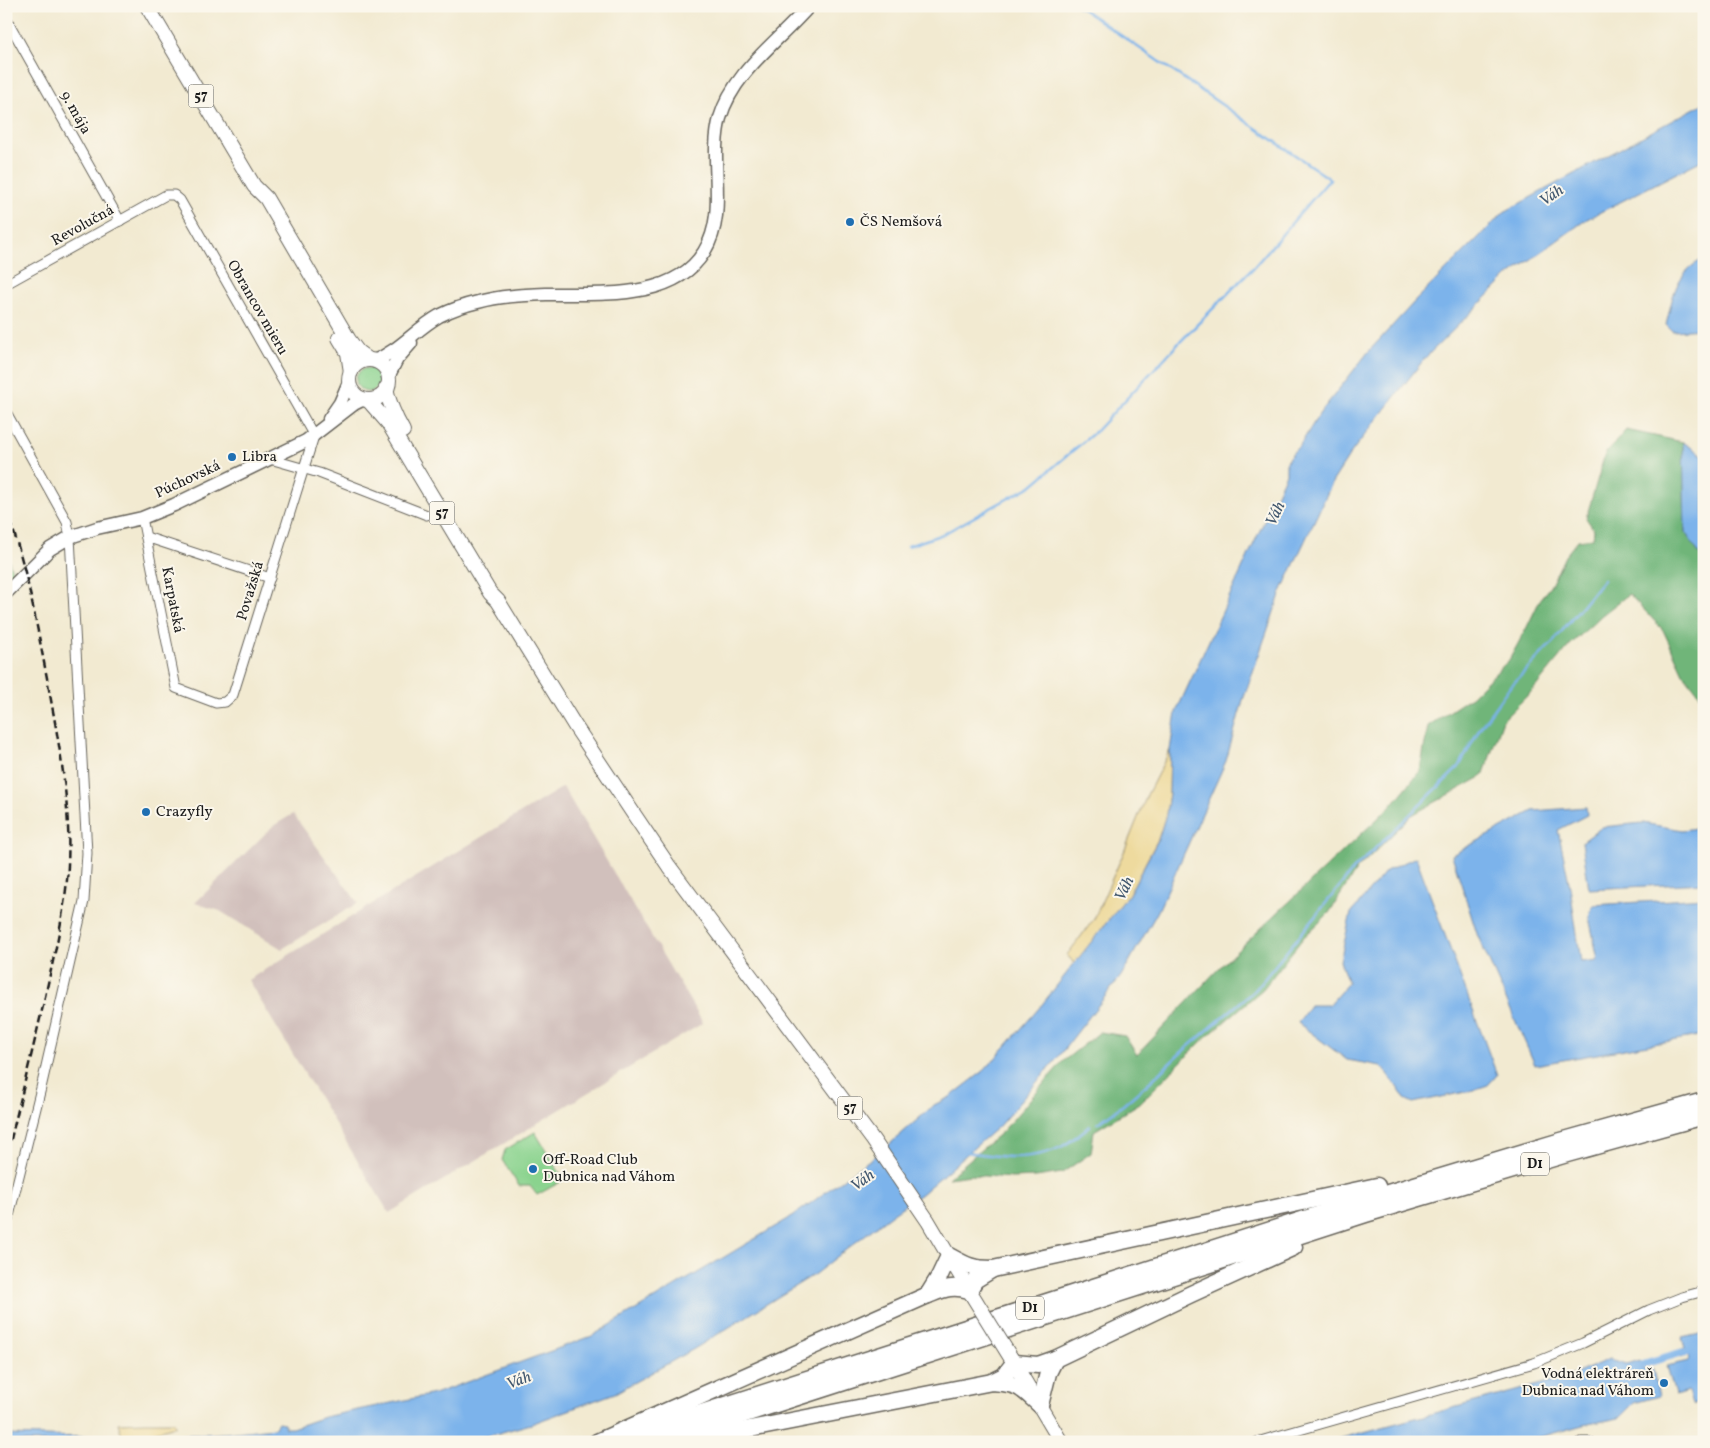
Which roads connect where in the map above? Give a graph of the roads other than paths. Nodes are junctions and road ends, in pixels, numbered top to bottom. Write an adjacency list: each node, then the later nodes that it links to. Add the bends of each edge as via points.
1 (147, 6): 4 (main road, 57)
2 (808, 6): 8 (main road, via 752,65 724,107 717,137 714,228 704,252 687,270 660,285 636,291 529,294 480,301 439,316)
3 (6, 18): 6 (street, 9. mája)
4 (254, 186): 9 (main road, 57, via 266,198 349,340 358,352); 10 (main road, 57, via 258,201 348,353)
5 (174, 195): 6 (street, Revolučná, via 166,195); 14 (street, Obrancov mieru, via 180,200)
6 (120, 221): 7 (street, Revolučná)
7 (6, 284)
8 (422, 329): 9 (main road, via 383,357); 11 (main road, via 397,360)
9 (372, 361): 10 (main road, via 358,363); 11 (main road, 57, via 385,369)
10 (350, 377): 12 (main road, 57, via 356,395); 14 (main road, via 340,403)
11 (387, 383): 12 (main road, via 381,395); 23 (main road, 57, via 388,399 396,418 497,590)
12 (366, 399): 14 (main road, Púchovská, via 354,404); 23 (main road, 57, via 393,430 490,594)
13 (6, 412): 19 (street, via 67,522)
14 (317, 433): 15 (main road, Púchovská); 16 (street, Považská)
15 (270, 459): 16 (street); 18 (main road, Púchovská)
16 (303, 468): 17 (street); 21 (street, Považská)
17 (427, 515)
18 (142, 518): 19 (main road, Púchovská); 20 (street, Karpatská)
19 (70, 536): 22 (main road, Púchovská, via 46,552); 29 (street, via 87,853 85,894)
20 (146, 537): 21 (street); 24 (street, Karpatská)
21 (270, 578): 24 (street, Považská, via 233,696 225,702 216,703)
22 (6, 593)
23 (498, 601): 30 (main road, 57, via 575,726 668,865 858,1119)
24 (176, 688)
25 (1704, 1101): 27 (highway, D1)
26 (1704, 1116): 28 (highway, D1)
27 (1448, 1174): 31 (highway, via 1424,1174); 42 (highway, D1)
28 (1366, 1214): 35 (highway); 40 (highway, D1)
29 (6, 1228)
30 (947, 1253): 31 (highway, via 968,1267); 33 (main road, 57); 34 (highway, via 939,1277)
31 (994, 1269): 33 (highway, via 975,1280)
32 (1704, 1291): 43 (street, via 1682,1296 1534,1363)
33 (971, 1293): 34 (highway, via 953,1287); 36 (main road, 57, bridge)
34 (928, 1295): 41 (highway)
35 (1055, 1359): 36 (highway, via 1038,1365); 38 (highway)
36 (1013, 1360): 37 (highway, via 1004,1376); 38 (main road, 57)
37 (992, 1382): 38 (highway, via 1018,1386); 40 (highway, via 699,1439)
38 (1040, 1405): 39 (main road, 57)
39 (1058, 1437)
40 (661, 1441)
41 (597, 1442)
42 (611, 1442)
43 (1257, 1442)
44 (1581, 1442): 45 (street)
45 (1590, 1442)

